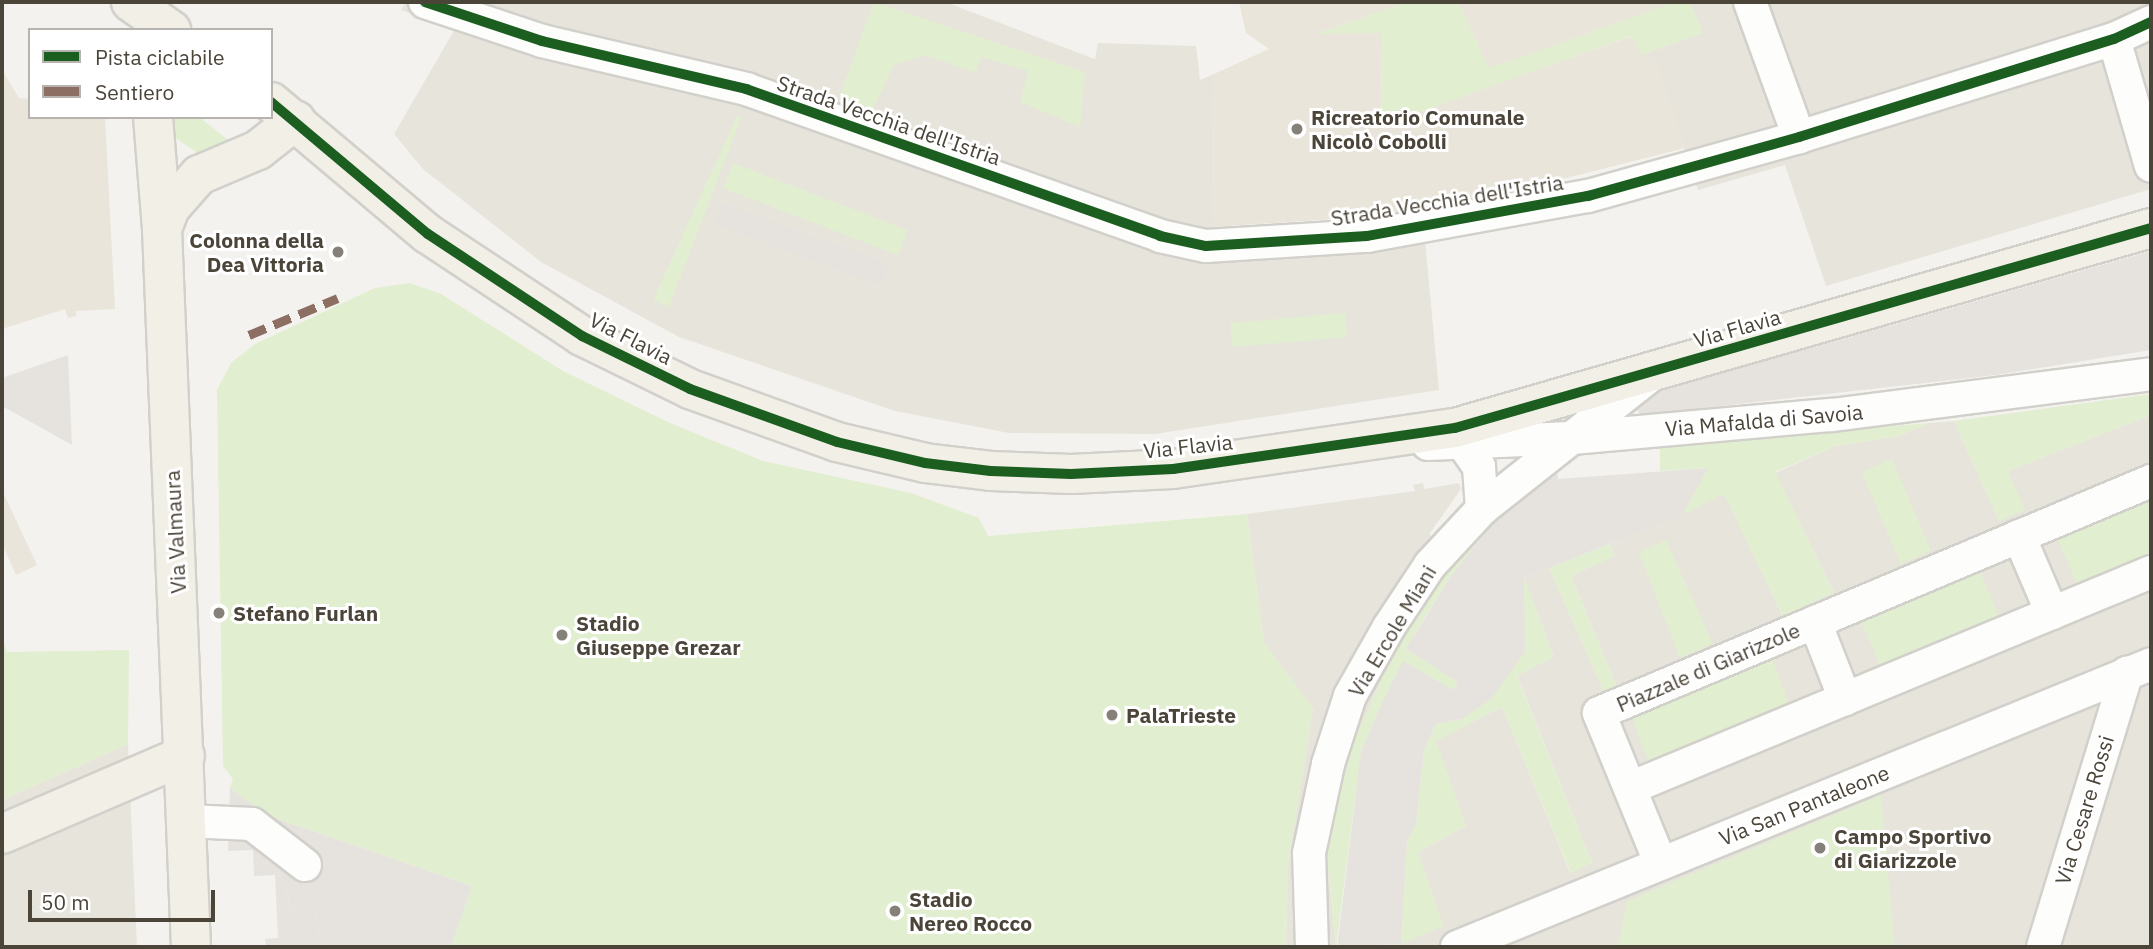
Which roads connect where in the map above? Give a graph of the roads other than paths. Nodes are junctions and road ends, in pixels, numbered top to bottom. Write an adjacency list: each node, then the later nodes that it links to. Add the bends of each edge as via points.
1 (1749, 2): 7 (street)
2 (433, 3): 7 (street, Strada Vecchia dell'Istria, via 542,41 746,89 1160,236 1206,246 1332,240 1461,222 1588,196)
3 (2151, 22): 4 (street, Strada Vecchia dell'Istria)
4 (2114, 39): 7 (street, Strada Vecchia dell'Istria); 8 (street)
5 (283, 111): 10 (main road, via 258,150 199,175 170,208); 14 (main road, Via Flavia, via 429,234 582,337 690,389 837,442 925,463 1071,474 1173,469)
6 (153, 119): 10 (main road, Via Valmaura)
7 (1799, 137)
8 (2151, 166)
9 (2151, 228): 11 (main road, Via Flavia)
10 (162, 229): 24 (main road, Via Valmaura)
11 (1657, 371): 13 (street, Via Ercole Miani); 14 (main road, Via Flavia, via 1506,416)
12 (2151, 374): 13 (street, Via Mafalda di Savoia, via 1832,415)
13 (1572, 438): 15 (street, Via Mafalda di Savoia); 17 (street, Via Ercole Miani)
14 (1374, 443): 15 (street, Via Mafalda di Savoia)
15 (1463, 444): 17 (street, via 1479,467)
16 (2151, 481): 18 (street, Piazzale di Giarizzole)
17 (1482, 509): 32 (street, Via Ercole Miani, via 1430,565 1350,696 1328,764 1309,853)
18 (2019, 536): 20 (street); 21 (street, Piazzale di Giarizzole)
19 (2151, 572): 20 (street)
20 (2052, 613): 23 (street)
21 (1815, 622): 23 (street, Piazzale di Giarizzole); 25 (street, Piazzale di Giarizzole, via 1599,713)
22 (2139, 668): 28 (street, Via San Pantaleone); 34 (street, Via Cesare Rossi)
23 (1845, 699): 25 (street)
24 (185, 755): 26 (main road, Via Valmaura); 27 (main road)
25 (1630, 788): 28 (street, Piazzale di Giarizzole)
26 (187, 821): 29 (street, via 252,824); 31 (main road, Via Valmaura)
27 (2, 834)
28 (1660, 862): 30 (street, Via San Pantaleone)
29 (305, 865)
30 (1519, 934): 33 (street, Via San Pantaleone)
31 (191, 947)
32 (1312, 947)
33 (1457, 947)
34 (2043, 947)

